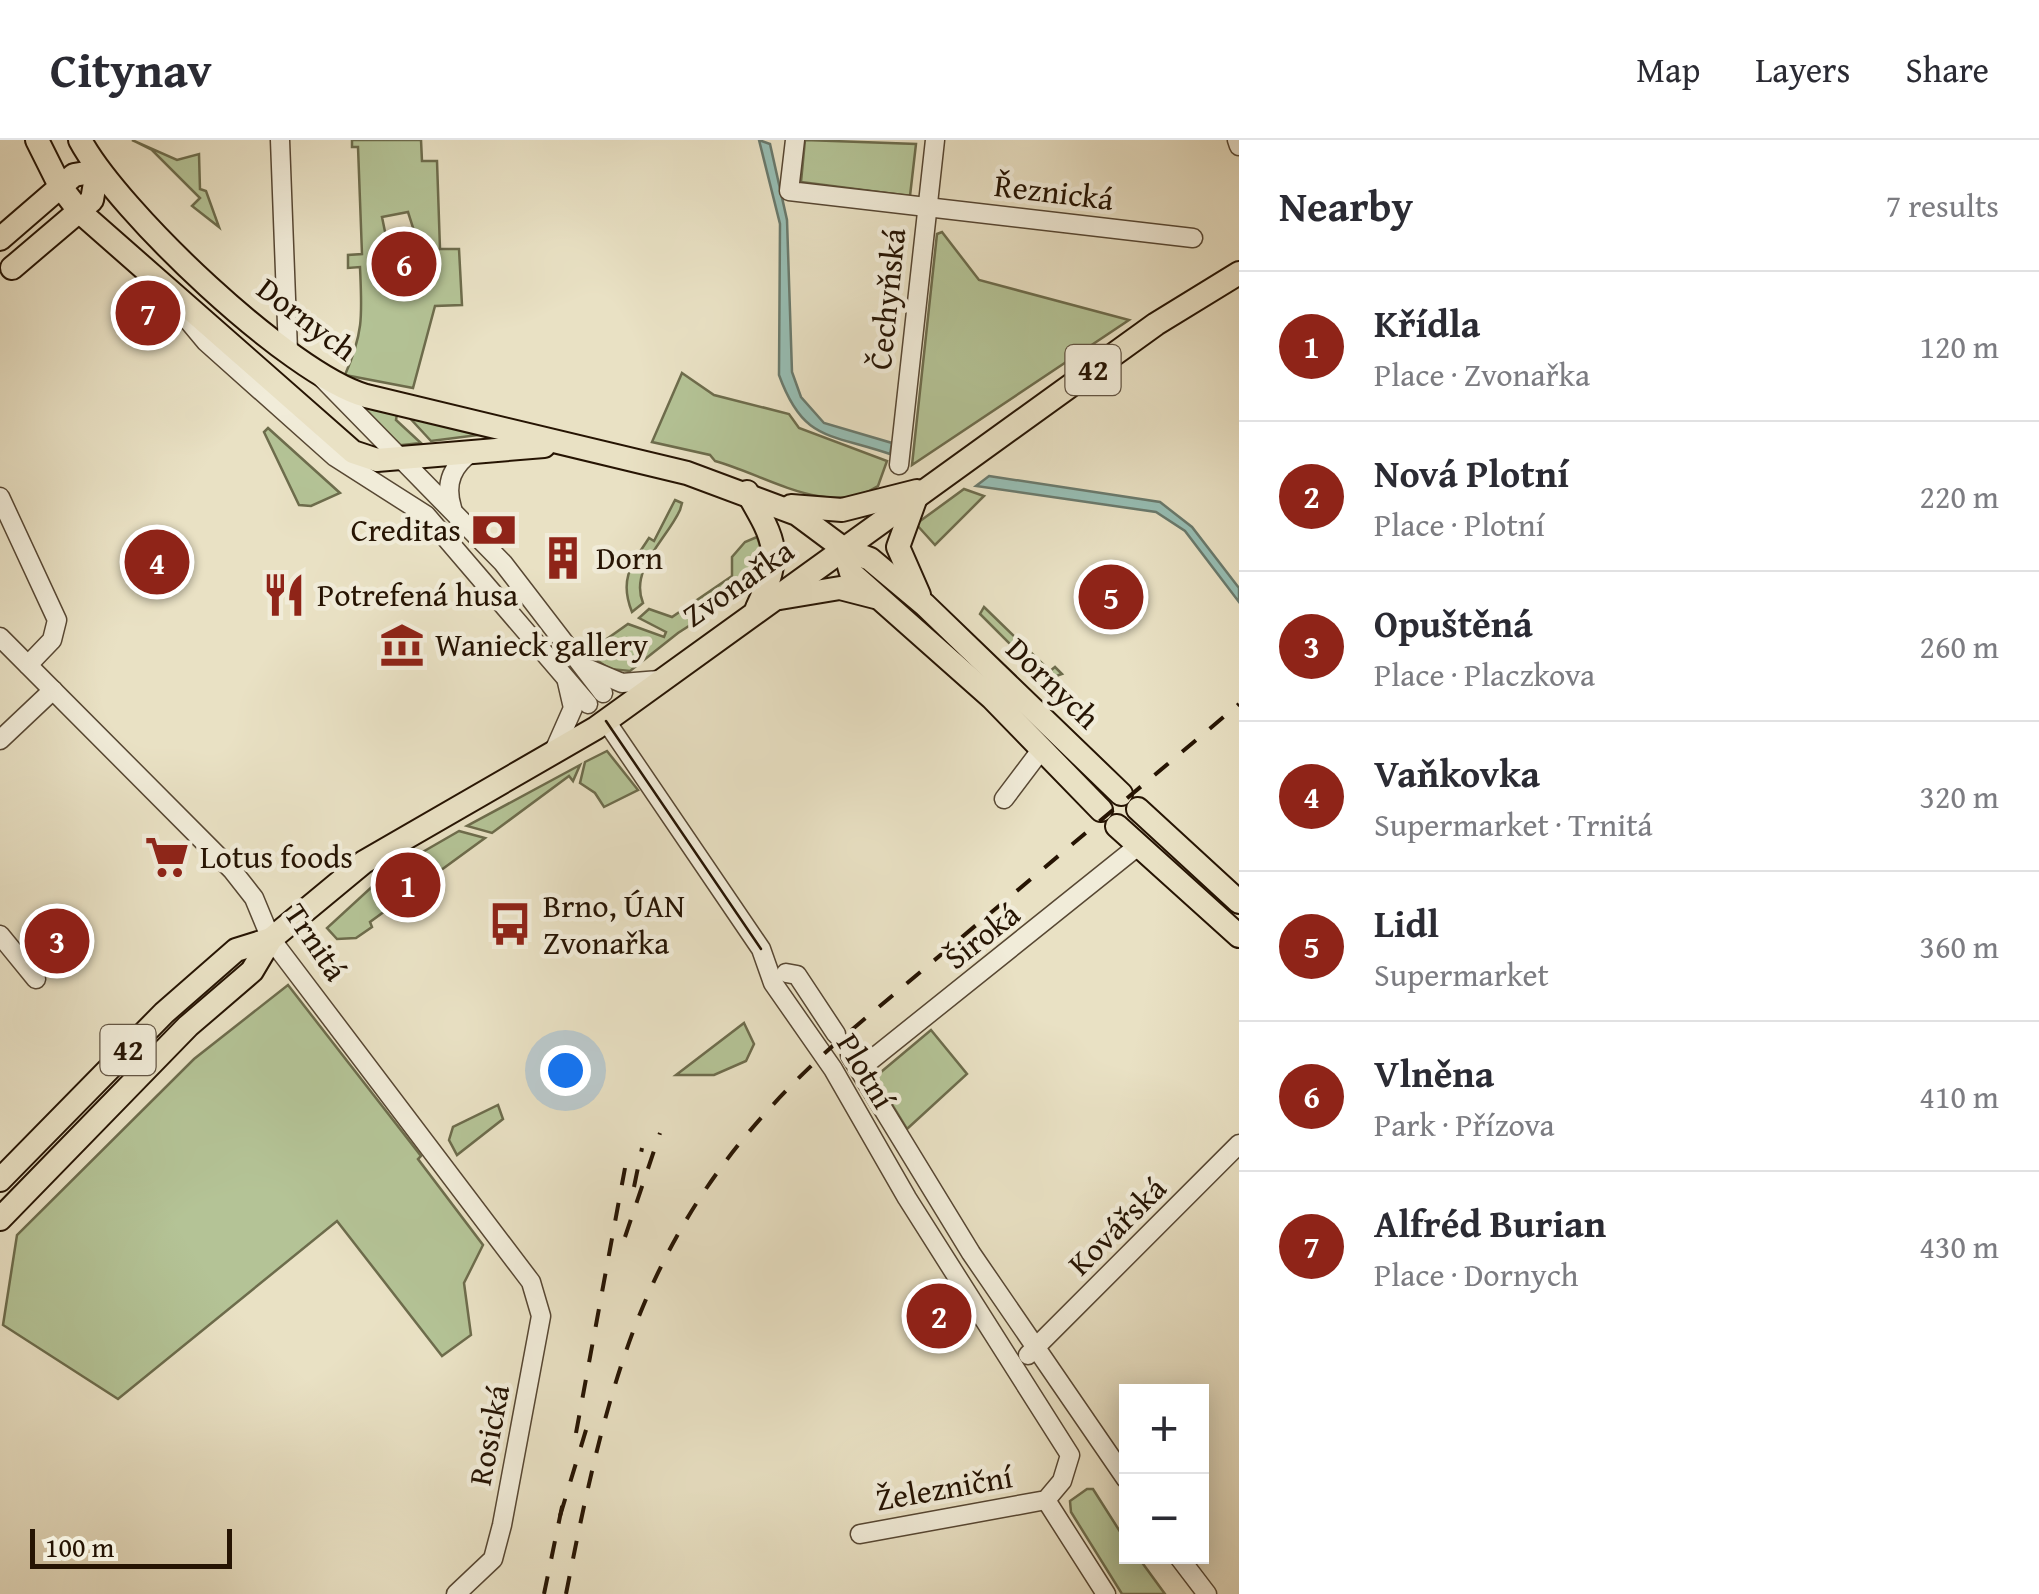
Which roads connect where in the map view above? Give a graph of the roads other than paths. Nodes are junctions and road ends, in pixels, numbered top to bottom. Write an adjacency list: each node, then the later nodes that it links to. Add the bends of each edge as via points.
1 (37, 140): 7 (main road, Dornych)
2 (80, 140): 6 (main road, Dornych)
3 (280, 140): 15 (street)
4 (795, 140): 8 (street, Řeznická, via 789,191)
5 (935, 140): 8 (street, Čechyňská)
6 (97, 170): 7 (main road); 9 (main road, via 92,200); 15 (main road, Dornych, via 181,260)
7 (60, 186): 9 (main road, Dornych); 11 (main road)
8 (927, 206): 10 (street, Řeznická); 20 (street, Čechyňská)
9 (80, 212): 12 (main road); 14 (main road, Dornych)
10 (1193, 238)
11 (0, 239)
12 (5, 274)
13 (1239, 274): 22 (main road, Zvonařka / 42, via 1156,324)
14 (159, 283): 19 (main road, Dornych, via 353,452 372,460); 33 (street, Dornych, via 206,342 358,472 426,515)
15 (288, 352): 16 (main road, Dornych)
16 (320, 376): 17 (main road, Dornych, via 356,393 510,428); 19 (street)
17 (558, 446): 18 (main road, Dornych); 21 (main road, Dornych)
18 (476, 448): 19 (main road, Dornych); 25 (street, via 451,476)
19 (398, 458): 25 (street)
20 (900, 465)
21 (747, 492): 24 (main road, Dornych); 28 (main road, via 776,555)
22 (923, 492): 24 (main road, via 842,510); 26 (main road, Zvonařka / 42); 29 (main road, via 898,547)
23 (0, 496): 31 (street, via 57,620 52,640)
24 (773, 503): 26 (main road, Dornych)
25 (452, 509): 32 (street)
26 (844, 549): 27 (main road, Dornych, via 851,572); 28 (main road, Zvonařka / 42); 29 (main road, Dornych, via 870,559)
27 (883, 600): 28 (main road, via 840,588); 38 (main road, Dornych)
28 (762, 605): 34 (main road, Zvonařka / 42)
29 (925, 605): 42 (main road, Dornych)
30 (0, 637): 31 (street, Trnitá)
31 (28, 665): 35 (street, Trnitá)
32 (589, 669): 33 (street, via 596,698); 34 (street, via 622,683)
33 (564, 677): 39 (street, via 574,708)
34 (659, 680): 36 (main road, Zvonařka / 42)
35 (53, 690): 37 (street); 45 (street, Trnitá, via 232,870 254,898)
36 (606, 720): 39 (main road, Zvonařka / 42); 55 (street, Plotní, via 761,950 773,983)
37 (0, 740)
38 (1041, 750): 40 (street); 41 (main road, Dornych)
39 (552, 756): 45 (main road, Zvonařka / 42, via 392,842)
40 (1004, 799)
41 (1138, 846): 44 (main road, Dornych); 49 (street, Široká)
42 (1239, 902)
43 (0, 935): 47 (street)
44 (1239, 936)
45 (271, 940): 51 (main road, 42, via 236,950 164,1013); 52 (main road, 42, via 252,971 188,1026); 53 (street, Trnitá)
46 (786, 973): 48 (street, Plotní, via 797,974)
47 (36, 980)
48 (836, 1034)
49 (855, 1062): 54 (street, Plotní)
50 (1239, 1144): 54 (street, Kovářská)
51 (0, 1180)
52 (0, 1219)
53 (526, 1276): 61 (street, Rosická, via 542,1316 502,1525 493,1559)
54 (1037, 1348): 55 (street, Kovářská); 57 (street, Plotní)
55 (1016, 1363): 56 (street, Plotní)
56 (1070, 1455): 58 (street, Železniční)
57 (1123, 1474)
58 (1046, 1500): 59 (street, Železniční); 62 (street)
59 (860, 1534)
60 (1184, 1564): 63 (street)
61 (456, 1594)
62 (1106, 1594)
63 (1206, 1594)

